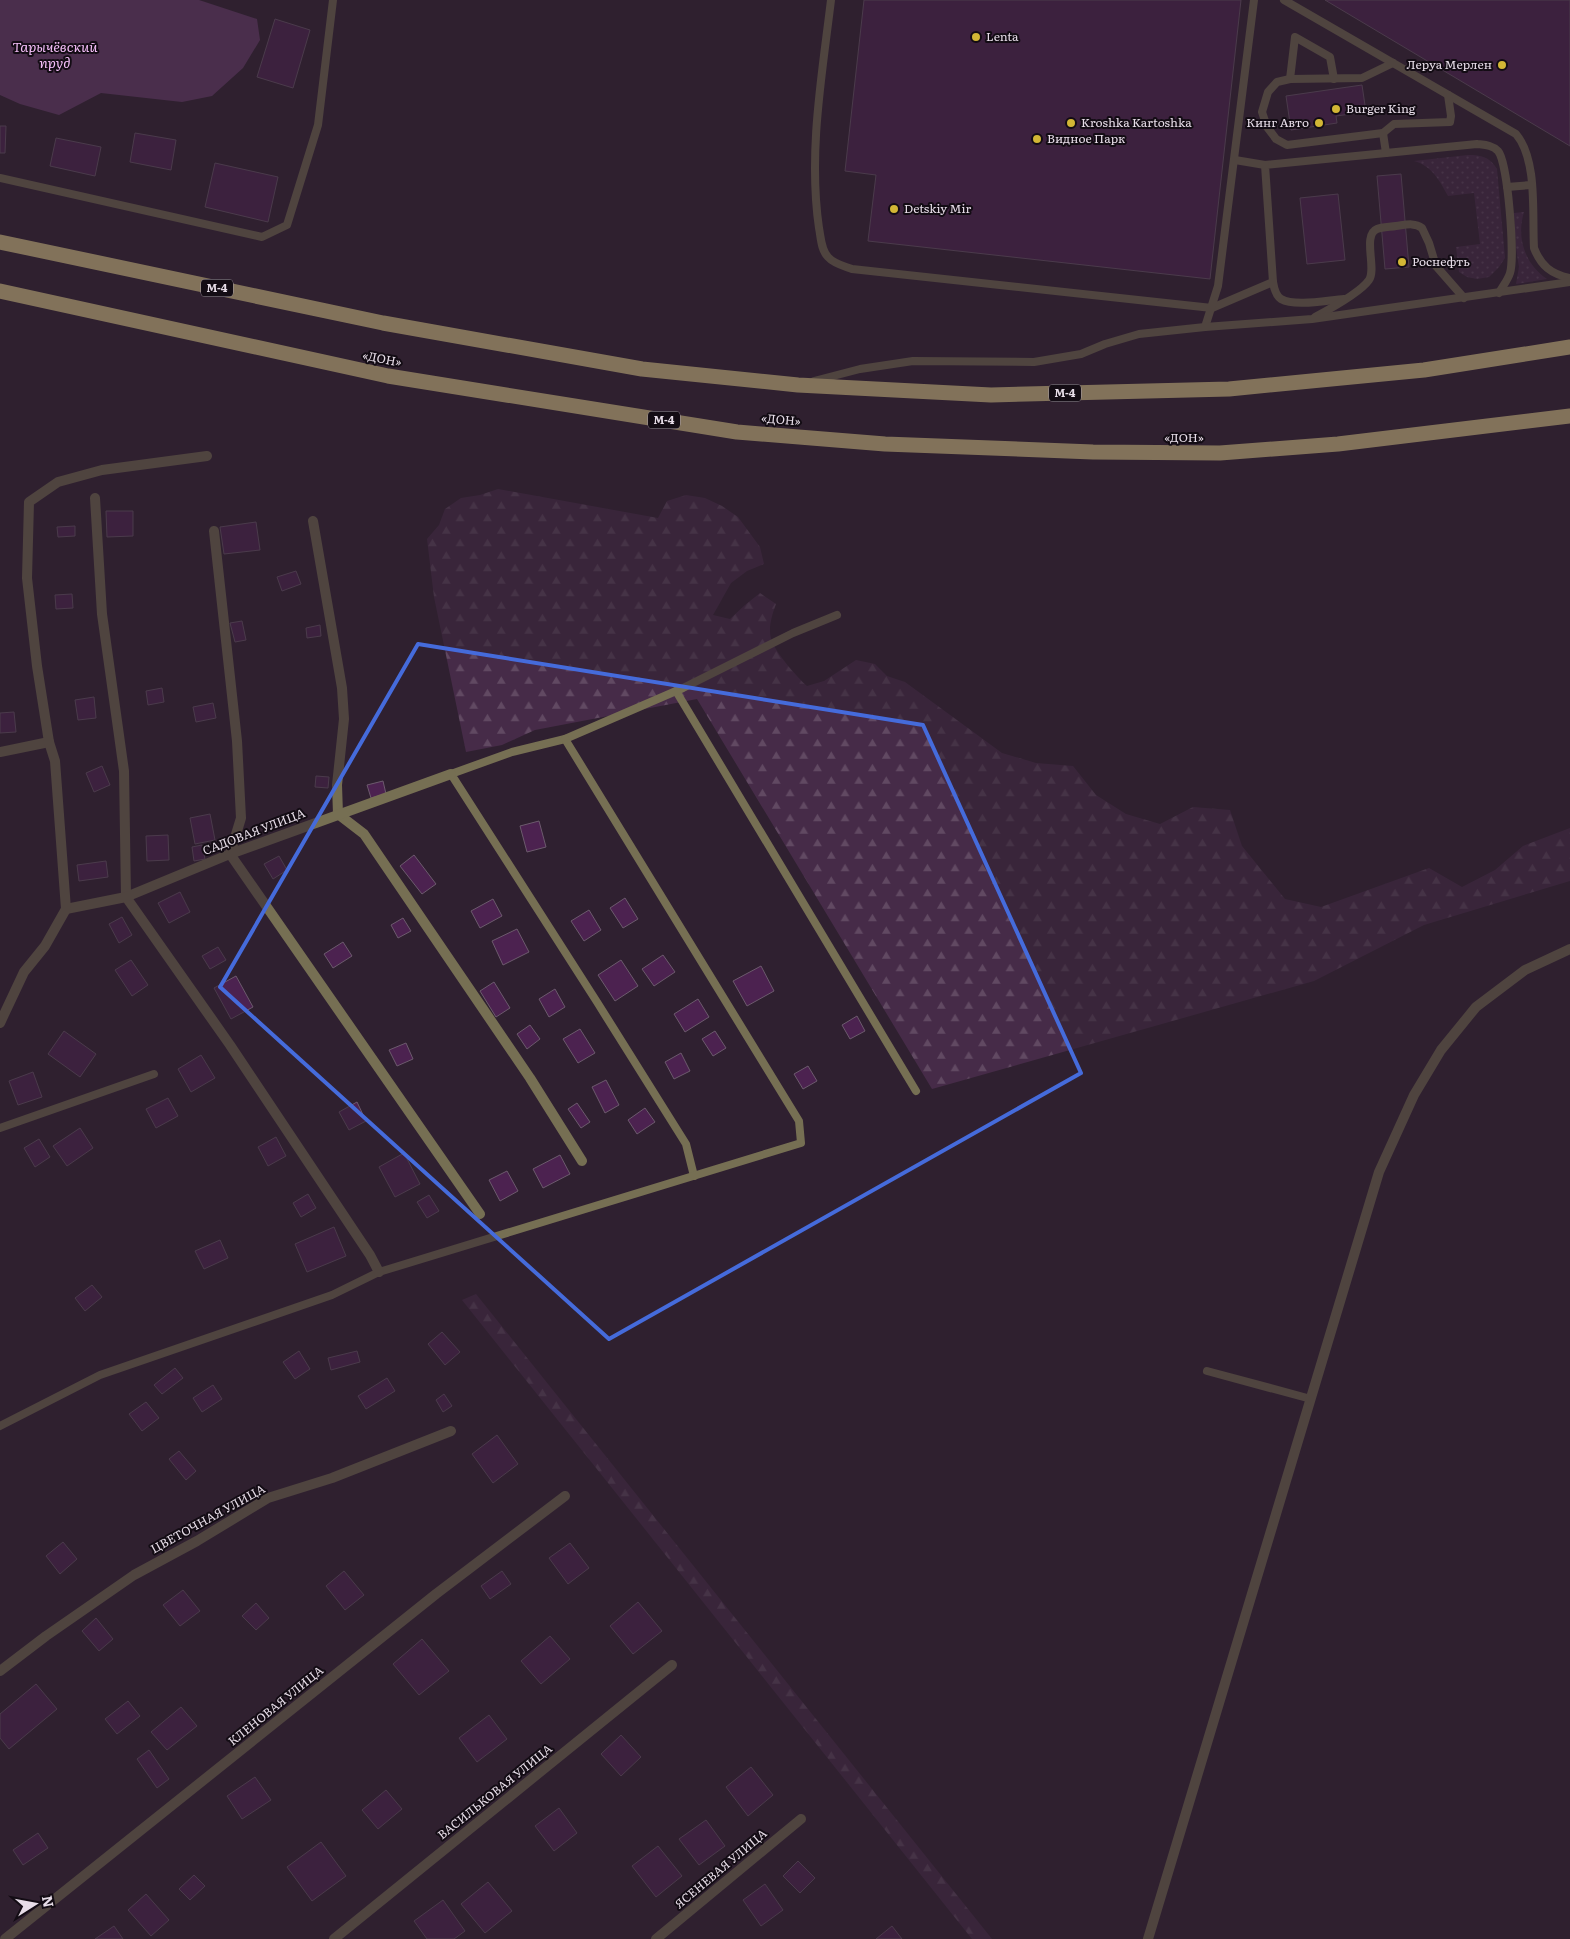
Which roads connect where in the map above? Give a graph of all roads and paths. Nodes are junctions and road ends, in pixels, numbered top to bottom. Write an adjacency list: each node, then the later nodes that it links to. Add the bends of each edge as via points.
1 (333, 0): 13 (lane, via 318,125 287,225 262,237)
2 (831, 0): 23 (lane, via 816,132 815,183 822,245 828,257 852,269)
3 (1254, 0): 11 (lane)
4 (1284, 0): 5 (lane)
5 (1393, 63): 7 (lane, via 1362,78); 8 (lane)
6 (1290, 79): 7 (lane); 7 (lane, via 1295,37 1330,57); 9 (lane, via 1278,82 1268,92 1262,112 1276,139 1287,145)
7 (1334, 79)
8 (1448, 95): 9 (lane, via 1450,122 1394,124); 14 (lane, via 1516,134 1527,155)
9 (1383, 133): 10 (lane)
10 (1386, 153): 12 (lane); 15 (lane, via 1490,145 1499,152)
11 (1235, 160): 12 (lane); 23 (lane, via 1218,286)
12 (1265, 165): 18 (lane)
13 (0, 178)
14 (1531, 185): 15 (lane); 17 (lane, via 1534,248 1538,260 1555,275)
15 (1507, 186): 20 (lane, via 1512,262 1510,274)
16 (0, 242): 27 (highway, М-4, via 443,334 642,369)
17 (1570, 280): 20 (lane)
18 (1273, 282): 21 (lane, via 1280,298 1292,303); 23 (lane)
19 (0, 291): 28 (highway, «ДОН» / М-4, via 388,376 737,432 886,444 1220,453 1338,444)
20 (1499, 293): 22 (lane)
21 (1346, 298): 22 (lane, via 1371,276 1370,241 1374,231 1413,224 1426,233 1436,266); 24 (lane)
22 (1464, 298): 24 (lane)
23 (1212, 308): 25 (lane)
24 (1312, 319): 25 (lane)
25 (1205, 327): 27 (lane, via 1139,334 1081,354 1034,362 913,362 860,369)
26 (1570, 347): 27 (highway, М-4, via 1424,370 1228,389 991,395)
27 (798, 385)
28 (1570, 416)
29 (207, 456): 36 (street, via 102,470 58,482 29,502 27,578)
30 (95, 498): 41 (street, via 102,614 124,771)
31 (313, 521): 39 (street, via 342,688 344,720 337,785)
32 (214, 531): 40 (street, via 237,741 241,818)
33 (837, 615): 34 (lane, via 793,633)
34 (676, 691): 35 (lane); 46 (lane)
35 (565, 739): 38 (lane, via 512,752); 49 (lane, via 799,1121 801,1143)
36 (49, 742): 37 (street); 42 (street, via 55,761)
37 (0, 752)
38 (451, 774): 39 (street, САДОВАЯ УЛИЦА); 49 (lane, via 686,1144)
39 (338, 814): 40 (street, САДОВАЯ УЛИЦА); 48 (street, via 364,834 530,1078)
40 (230, 854): 41 (street, САДОВАЯ УЛИЦА); 50 (street)
41 (126, 897): 42 (street, САДОВАЯ УЛИЦА); 51 (street, via 230,1045)
42 (66, 909): 44 (street, via 45,946 24,972)
43 (1570, 949): 53 (street, via 1525,970 1476,1007 1441,1050 1414,1095 1379,1172)
44 (0, 1023)
45 (154, 1074): 47 (lane)
46 (916, 1091)
47 (0, 1128)
48 (582, 1161)
49 (694, 1176): 51 (lane)
50 (480, 1214)
51 (379, 1272): 54 (lane, via 332,1295 100,1376)
52 (1207, 1371): 53 (lane)
53 (1311, 1399): 63 (street)
54 (0, 1426)
55 (451, 1431): 58 (street, ЦВЕТОЧНАЯ УЛИЦА, via 332,1478 268,1498 134,1575)
56 (565, 1496): 60 (street, КЛЕНОВАЯ УЛИЦА, via 436,1594)
57 (672, 1665): 61 (street, ВАСИЛЬКОВАЯ УЛИЦА)
58 (0, 1671)
59 (802, 1819): 62 (street, ЯСЕНЕВАЯ УЛИЦА)
60 (5, 1939)
61 (334, 1939)
62 (656, 1939)
63 (1148, 1939)

